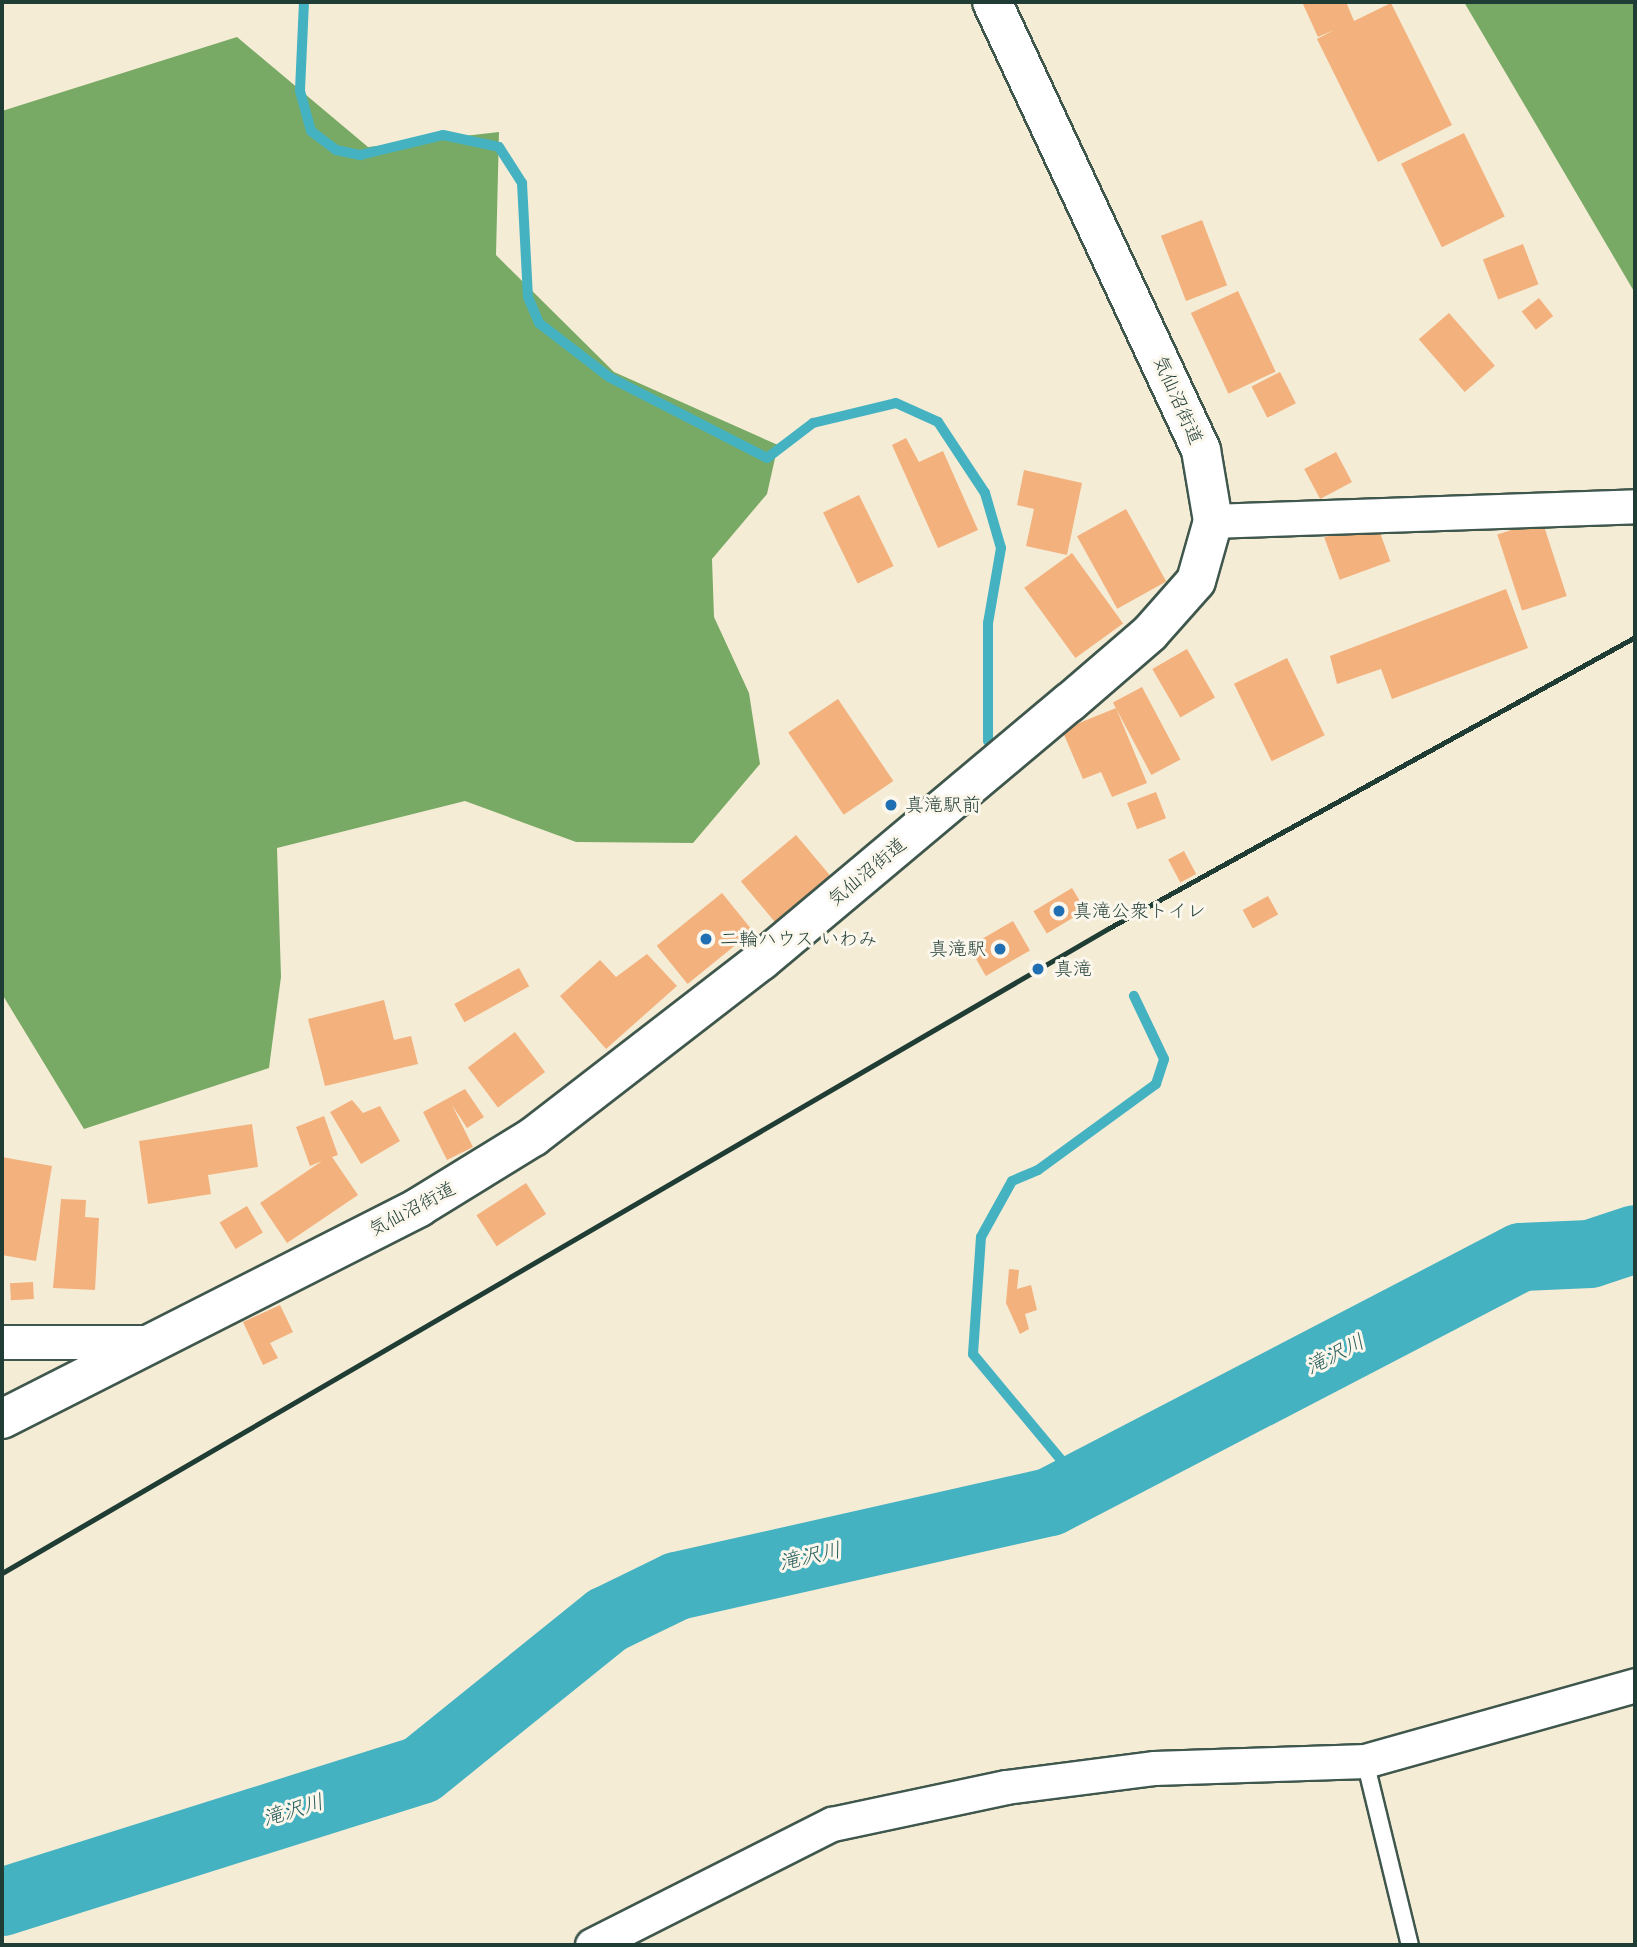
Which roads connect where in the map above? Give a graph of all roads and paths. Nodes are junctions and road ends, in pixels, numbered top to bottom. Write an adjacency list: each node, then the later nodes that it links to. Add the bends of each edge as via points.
1 (992, 2): 3 (street, 気仙沼街道, via 1196,439)
2 (1635, 506): 3 (street)
3 (1213, 521): 5 (street, 気仙沼街道, via 1196,581 1150,633 761,961 477,1174)
4 (2, 1342): 5 (street)
5 (160, 1342): 6 (street, 気仙沼街道)
6 (2, 1419)
7 (1635, 1685): 8 (street)
8 (1365, 1760): 9 (street, via 1155,1768 1006,1787 832,1824); 10 (lane)
9 (592, 1945)
10 (1410, 1945)

